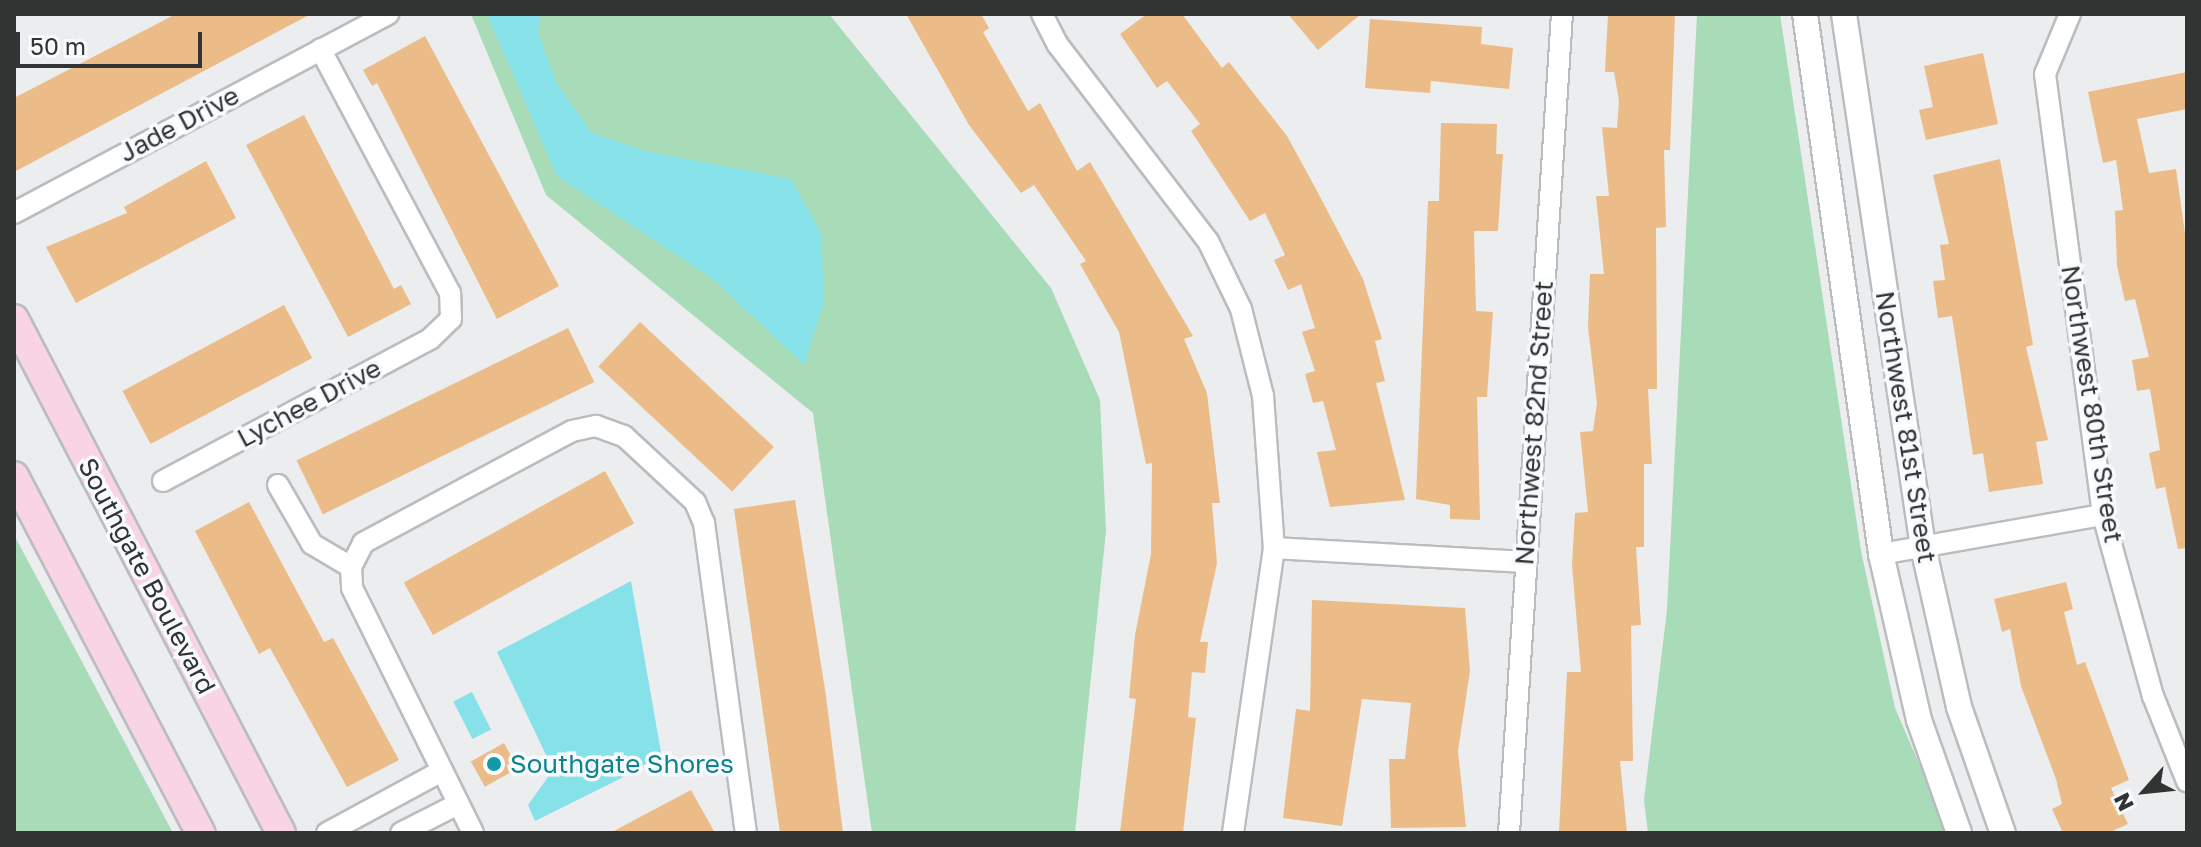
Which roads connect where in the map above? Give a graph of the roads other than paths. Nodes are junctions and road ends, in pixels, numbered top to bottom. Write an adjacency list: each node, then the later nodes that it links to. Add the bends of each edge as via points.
1 (388, 14): 7 (street, Jade Drive)
2 (1042, 14): 15 (street, via 1058,45 1208,241 1241,309 1265,409)
3 (1562, 14): 17 (street, Northwest 82nd Street)
4 (1805, 14): 16 (street, Northwest 81st Street)
5 (1844, 14): 14 (street, Northwest 81st Street)
6 (2066, 17): 13 (street, Northwest 80th Street, via 2045,74)
7 (320, 49): 8 (street, Jade Drive); 11 (street, Lychee Drive, via 450,293 451,319 430,339)
8 (14, 213)
9 (14, 319): 23 (main road, Southgate Boulevard)
10 (14, 476): 22 (main road)
11 (163, 481)
12 (278, 485): 18 (street, via 312,544)
13 (2103, 515): 14 (street); 20 (street, Northwest 80th Street, via 2153,696)
14 (1923, 547): 16 (street); 31 (street, Northwest 81st Street, via 1959,707)
15 (1274, 548): 17 (street); 28 (street)
16 (1881, 554): 30 (street, Northwest 81st Street, via 1919,720)
17 (1525, 562): 29 (street, Northwest 82nd Street)
18 (351, 567): 19 (street, via 352,588); 27 (street, via 363,543 572,431 596,426 624,436 695,502 704,523)
19 (440, 772): 21 (street); 24 (street)
20 (2187, 781)
21 (456, 805): 25 (street); 26 (street)
22 (201, 833)
23 (281, 833)
24 (327, 833)
25 (401, 833)
26 (473, 833)
27 (746, 833)
28 (1233, 833)
29 (1509, 833)
30 (1959, 833)
31 (2003, 833)

